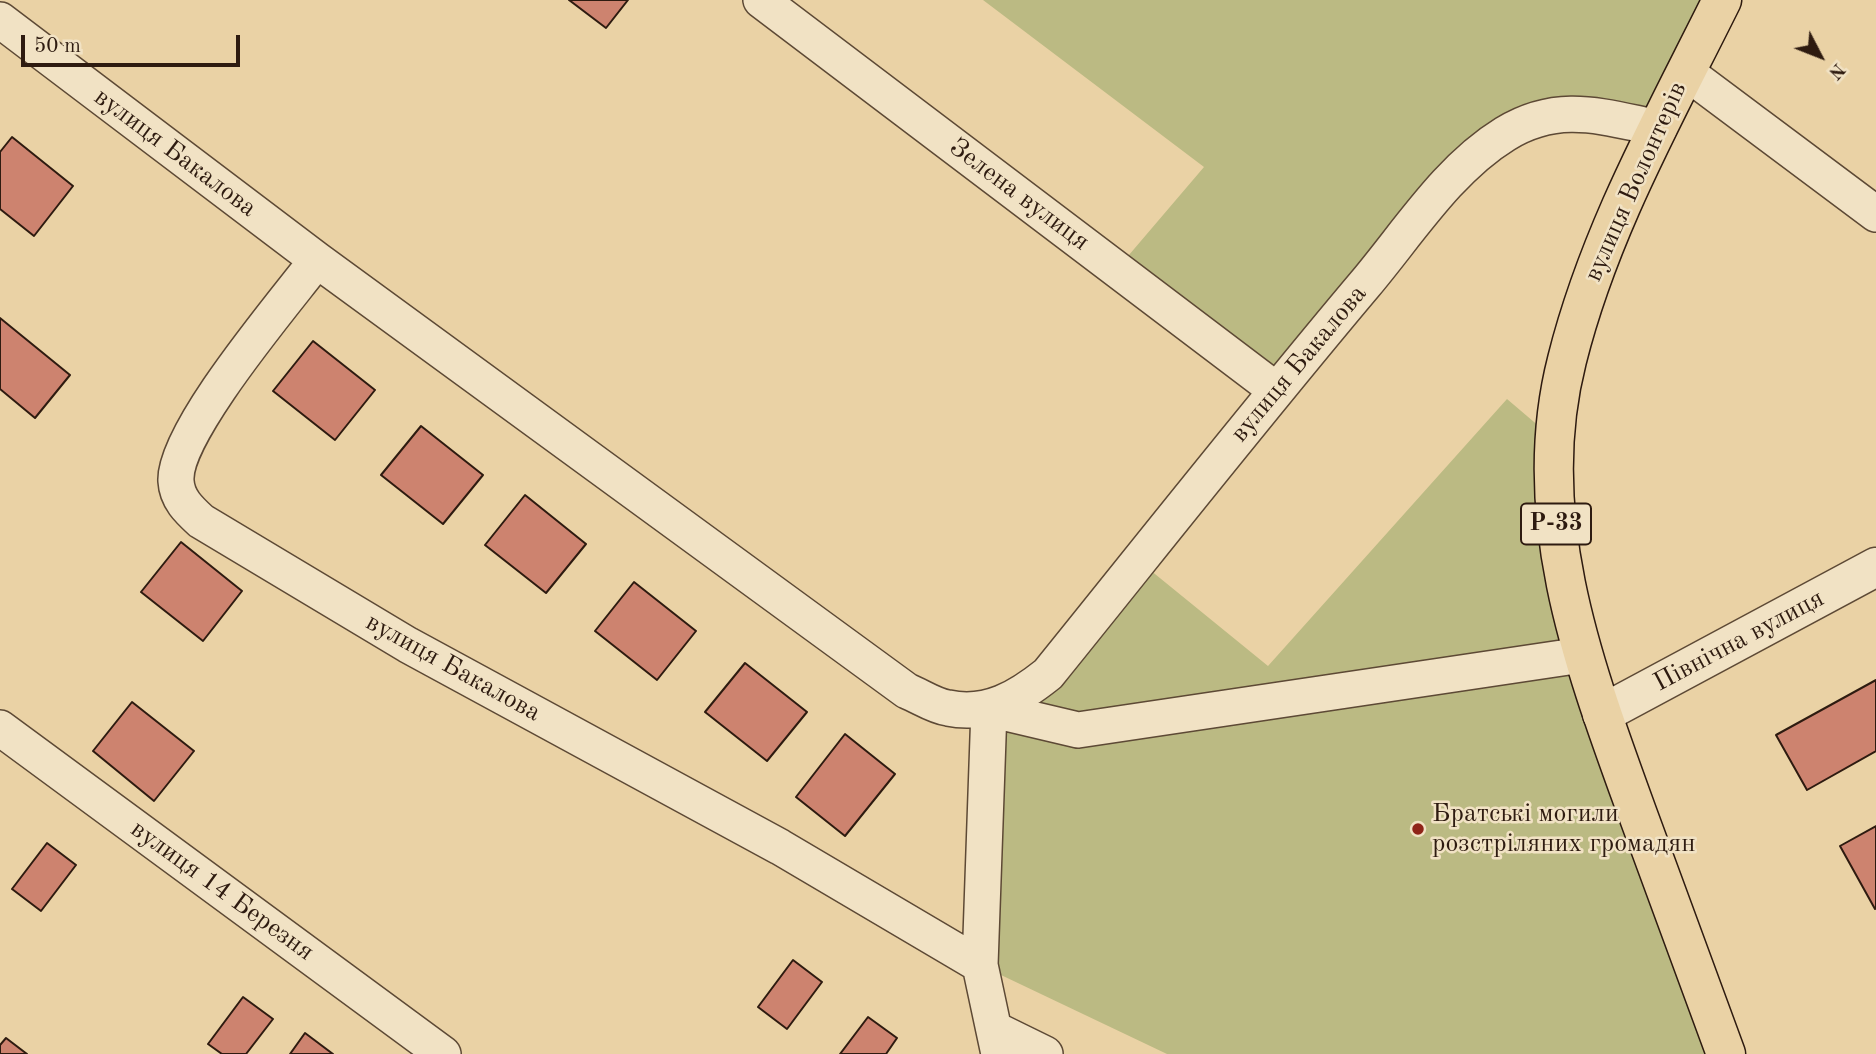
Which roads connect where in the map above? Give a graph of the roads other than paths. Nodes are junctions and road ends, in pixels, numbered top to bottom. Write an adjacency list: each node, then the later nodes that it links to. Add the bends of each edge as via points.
1 (761, 0): 8 (street, Зелена вулиця)
2 (1722, 0): 4 (main road, вулиця Волонтерів / Р-33)
3 (0, 20): 7 (street, вулиця Бакалова)
4 (1686, 72): 5 (main road, вулиця Волонтерів / Р-33); 6 (street)
5 (1659, 128): 8 (street, вулиця Бакалова, via 1576,112 1543,118 1506,134 1461,169); 10 (main road, вулиця Волонтерів / Р-33, via 1619,208 1588,287 1566,362 1554,439 1553,501)
6 (1876, 214)
7 (317, 260): 11 (street, вулиця Бакалова, via 907,691 947,708); 14 (street, вулиця Бакалова, via 204,411 176,480 183,504 201,521 408,645 780,846)
8 (1276, 390): 11 (street, вулиця Бакалова, via 1048,674 1021,696)
9 (1876, 567): 12 (street, Північна вулиця)
10 (1582, 655): 11 (street, вулиця Бакалова, via 1078,730); 12 (main road, вулиця Волонтерів / Р-33)
11 (989, 709): 14 (street)
12 (1602, 715): 18 (main road, вулиця Волонтерів / Р-33)
13 (0, 728): 16 (street, вулиця 14 Березня)
14 (980, 965): 15 (street)
15 (997, 1042): 17 (street)
16 (443, 1054)
17 (1045, 1054)
18 (1726, 1054)

